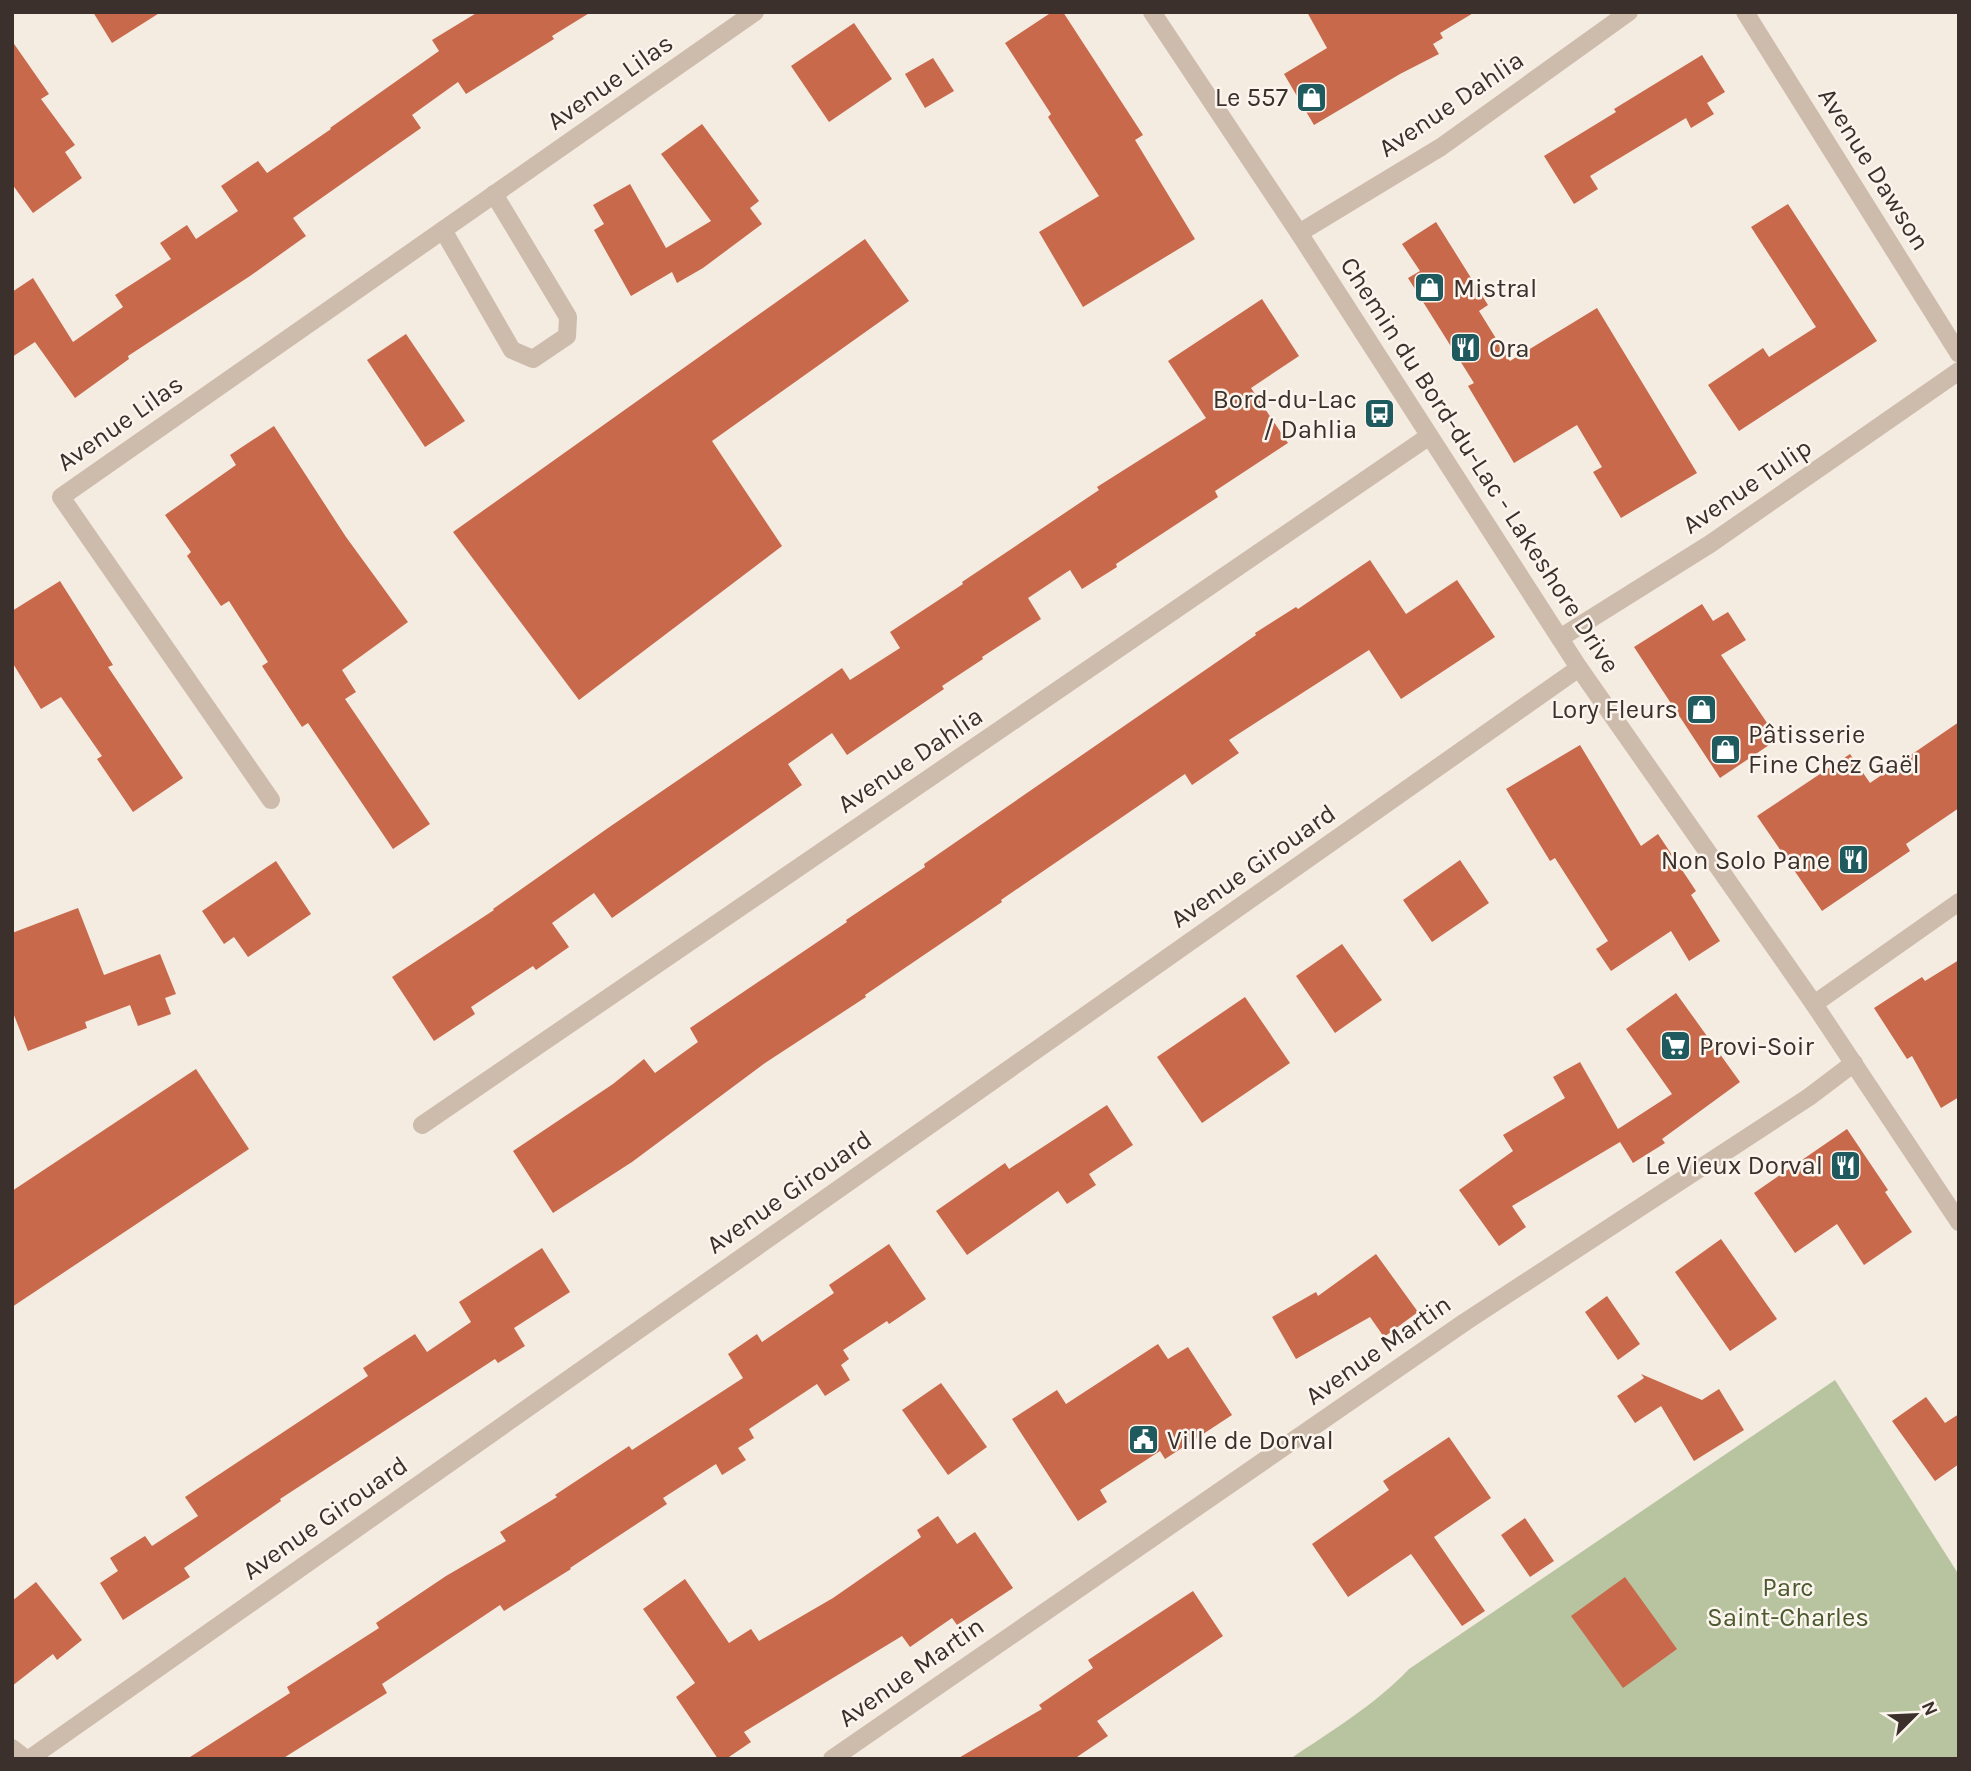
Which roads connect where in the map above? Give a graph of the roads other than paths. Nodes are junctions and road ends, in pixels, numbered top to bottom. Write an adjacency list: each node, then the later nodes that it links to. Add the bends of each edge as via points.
1 (755, 12): 5 (street, Avenue Lilas)
2 (1152, 12): 7 (street, Chemin du Bord-du-Lac - Lakeshore Drive)
3 (1629, 12): 7 (street, Avenue Dahlia, via 1441,147)
4 (1745, 12): 8 (street, Avenue Dawson)
5 (494, 194): 6 (street, Avenue Lilas); 6 (street, via 568,317 567,336 533,359 512,350)
6 (443, 230): 13 (street, Avenue Lilas, via 61,497)
7 (1299, 233): 10 (street, Chemin du Bord-du-Lac - Lakeshore Drive)
8 (1959, 354)
9 (1959, 371): 11 (street, Avenue Tulip, via 1710,544)
10 (1428, 437): 11 (street, Chemin du Bord-du-Lac - Lakeshore Drive); 17 (street, Avenue Dahlia)
11 (1560, 638): 12 (street, Chemin du Bord-du-Lac - Lakeshore Drive)
12 (1578, 668): 15 (street, Chemin du Bord-du-Lac - Lakeshore Drive); 20 (street, Avenue Girouard)
13 (271, 800)
14 (1959, 902): 15 (street)
15 (1814, 1004): 16 (street, Chemin du Bord-du-Lac - Lakeshore Drive)
16 (1854, 1063): 18 (street, Chemin du Bord-du-Lac - Lakeshore Drive); 21 (street, Avenue Martin, via 1465,1322)
17 (422, 1125)
18 (1959, 1222)
19 (12, 1748): 20 (street, Avenue Girouard)
20 (28, 1759)
21 (832, 1759)

